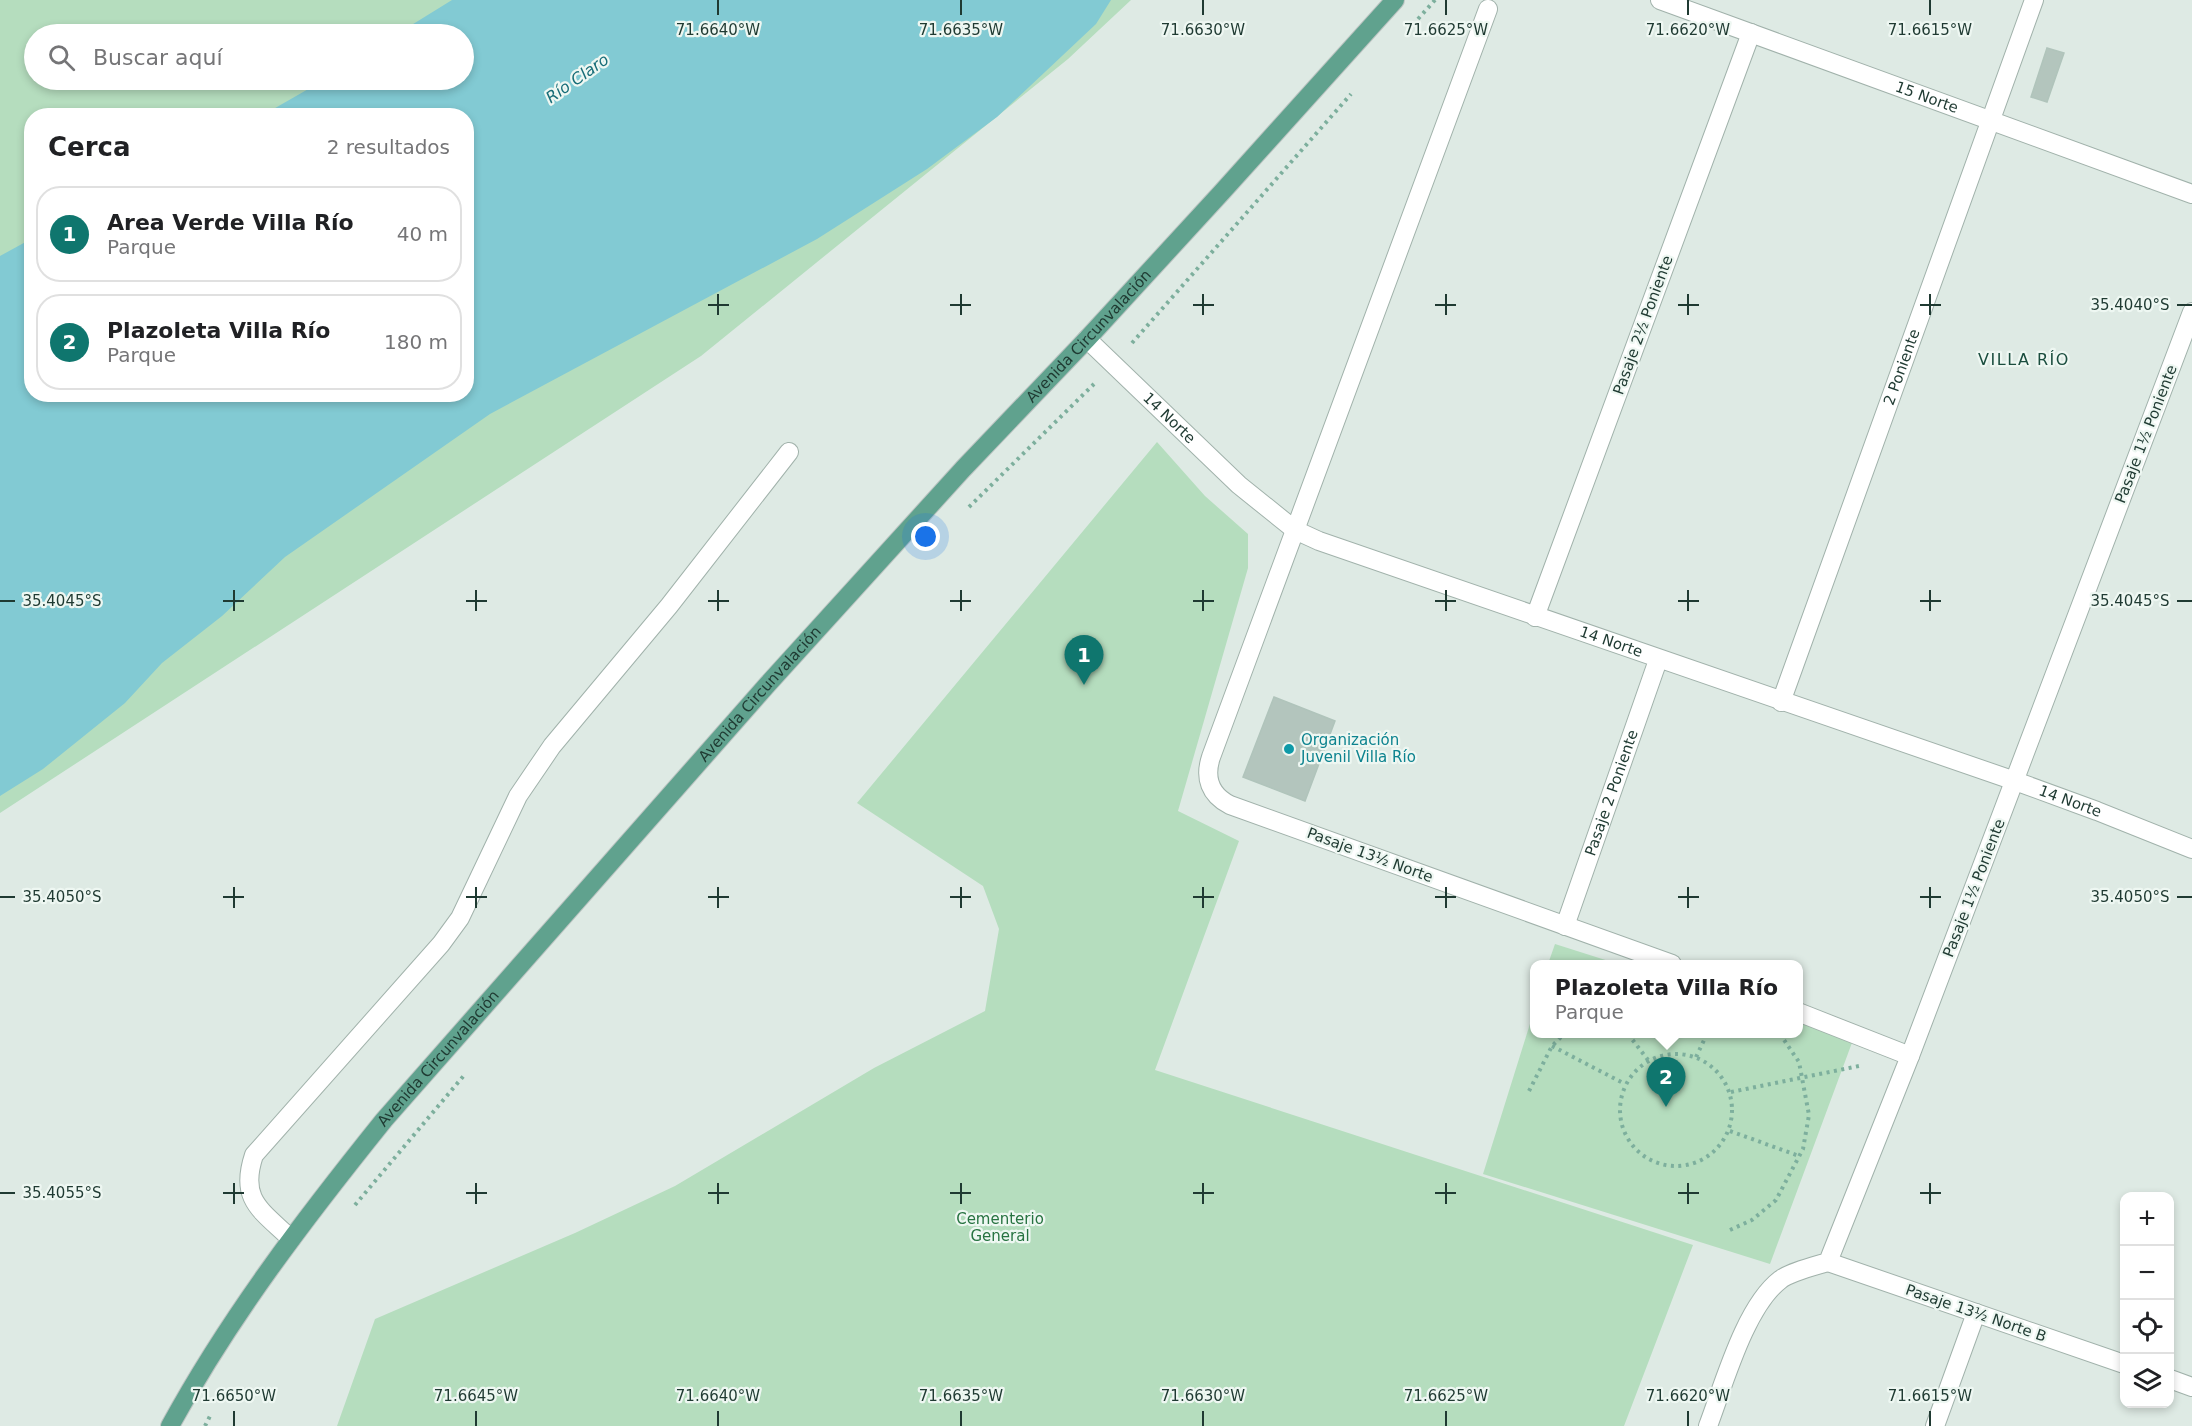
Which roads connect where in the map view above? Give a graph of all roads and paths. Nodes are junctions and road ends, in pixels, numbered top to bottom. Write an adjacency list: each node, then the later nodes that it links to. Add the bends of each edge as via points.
1 (1395, 0): 12 (main road, Avenida Circunvalación)
2 (1435, 0): 6 (path)
3 (1660, 0): 7 (street, 15 Norte)
4 (2034, 0): 9 (street, 2 Poniente)
5 (1488, 9): 16 (street)
6 (1413, 25)
7 (1750, 33): 9 (street, 15 Norte); 17 (street, Pasaje 2½ Poniente)
8 (1352, 93): 13 (path)
9 (1990, 121): 10 (street, 15 Norte); 19 (street, 2 Poniente)
10 (2192, 194)
11 (2192, 312): 20 (street, Pasaje 1½ Poniente)
12 (1087, 339): 13 (street, 14 Norte); 42 (main road, Avenida Circunvalación, via 767,685 384,1120)
13 (1113, 365): 15 (path); 16 (street, 14 Norte, via 1239,485)
14 (789, 452): 42 (street, via 669,606 552,746 518,796 460,918 441,944 254,1155 248,1172 248,1191 258,1207)
15 (964, 512)
16 (1295, 530): 17 (street, 14 Norte); 22 (street, Pasaje 13½ Norte, via 1208,767 1210,786 1230,805)
17 (1535, 617): 18 (street, 14 Norte)
18 (1658, 660): 19 (street, 14 Norte); 22 (street, Pasaje 2 Poniente)
19 (1781, 702): 20 (street, 14 Norte)
20 (2015, 781): 21 (street, 14 Norte); 30 (street, Pasaje 1½ Poniente)
21 (2192, 849)
22 (1565, 926): 23 (street, Pasaje 13½ Norte)
23 (1660, 960)
24 (1803, 1014): 30 (street)
25 (1560, 1038): 29 (path)
26 (1631, 1038): 32 (path)
27 (1705, 1038): 31 (path)
28 (1782, 1038): 34 (path, via 1799,1062)
29 (1552, 1046): 35 (path); 36 (path)
30 (1910, 1056): 34 (path); 43 (street, Pasaje 1½ Poniente)
31 (1696, 1057): 32 (path, via 1682,1053); 37 (path, via 1724,1080)
32 (1648, 1060): 35 (path)
33 (468, 1071): 40 (path)
34 (1802, 1077): 37 (path); 39 (path, via 1809,1115)
35 (1624, 1084): 38 (path, via 1619,1104 1624,1134 1642,1157 1662,1166 1693,1165 1716,1152)
36 (1528, 1091)
37 (1731, 1092): 38 (path)
38 (1730, 1131): 39 (path)
39 (1799, 1156): 41 (path, via 1776,1200 1752,1220)
40 (352, 1209)
41 (1730, 1230)
42 (291, 1239): 49 (main road, Avenida Circunvalación, via 247,1299)
43 (1828, 1262): 44 (street, Pasaje 13½ Norte B); 51 (street, via 1781,1279 1762,1300 1745,1329)
44 (1977, 1313): 45 (street, Pasaje 13½ Norte B); 52 (street)
45 (2120, 1363)
46 (2174, 1382): 47 (street)
47 (2192, 1387)
48 (215, 1407): 50 (path)
49 (170, 1426)
50 (205, 1426)
51 (1708, 1426)
52 (1935, 1426)

